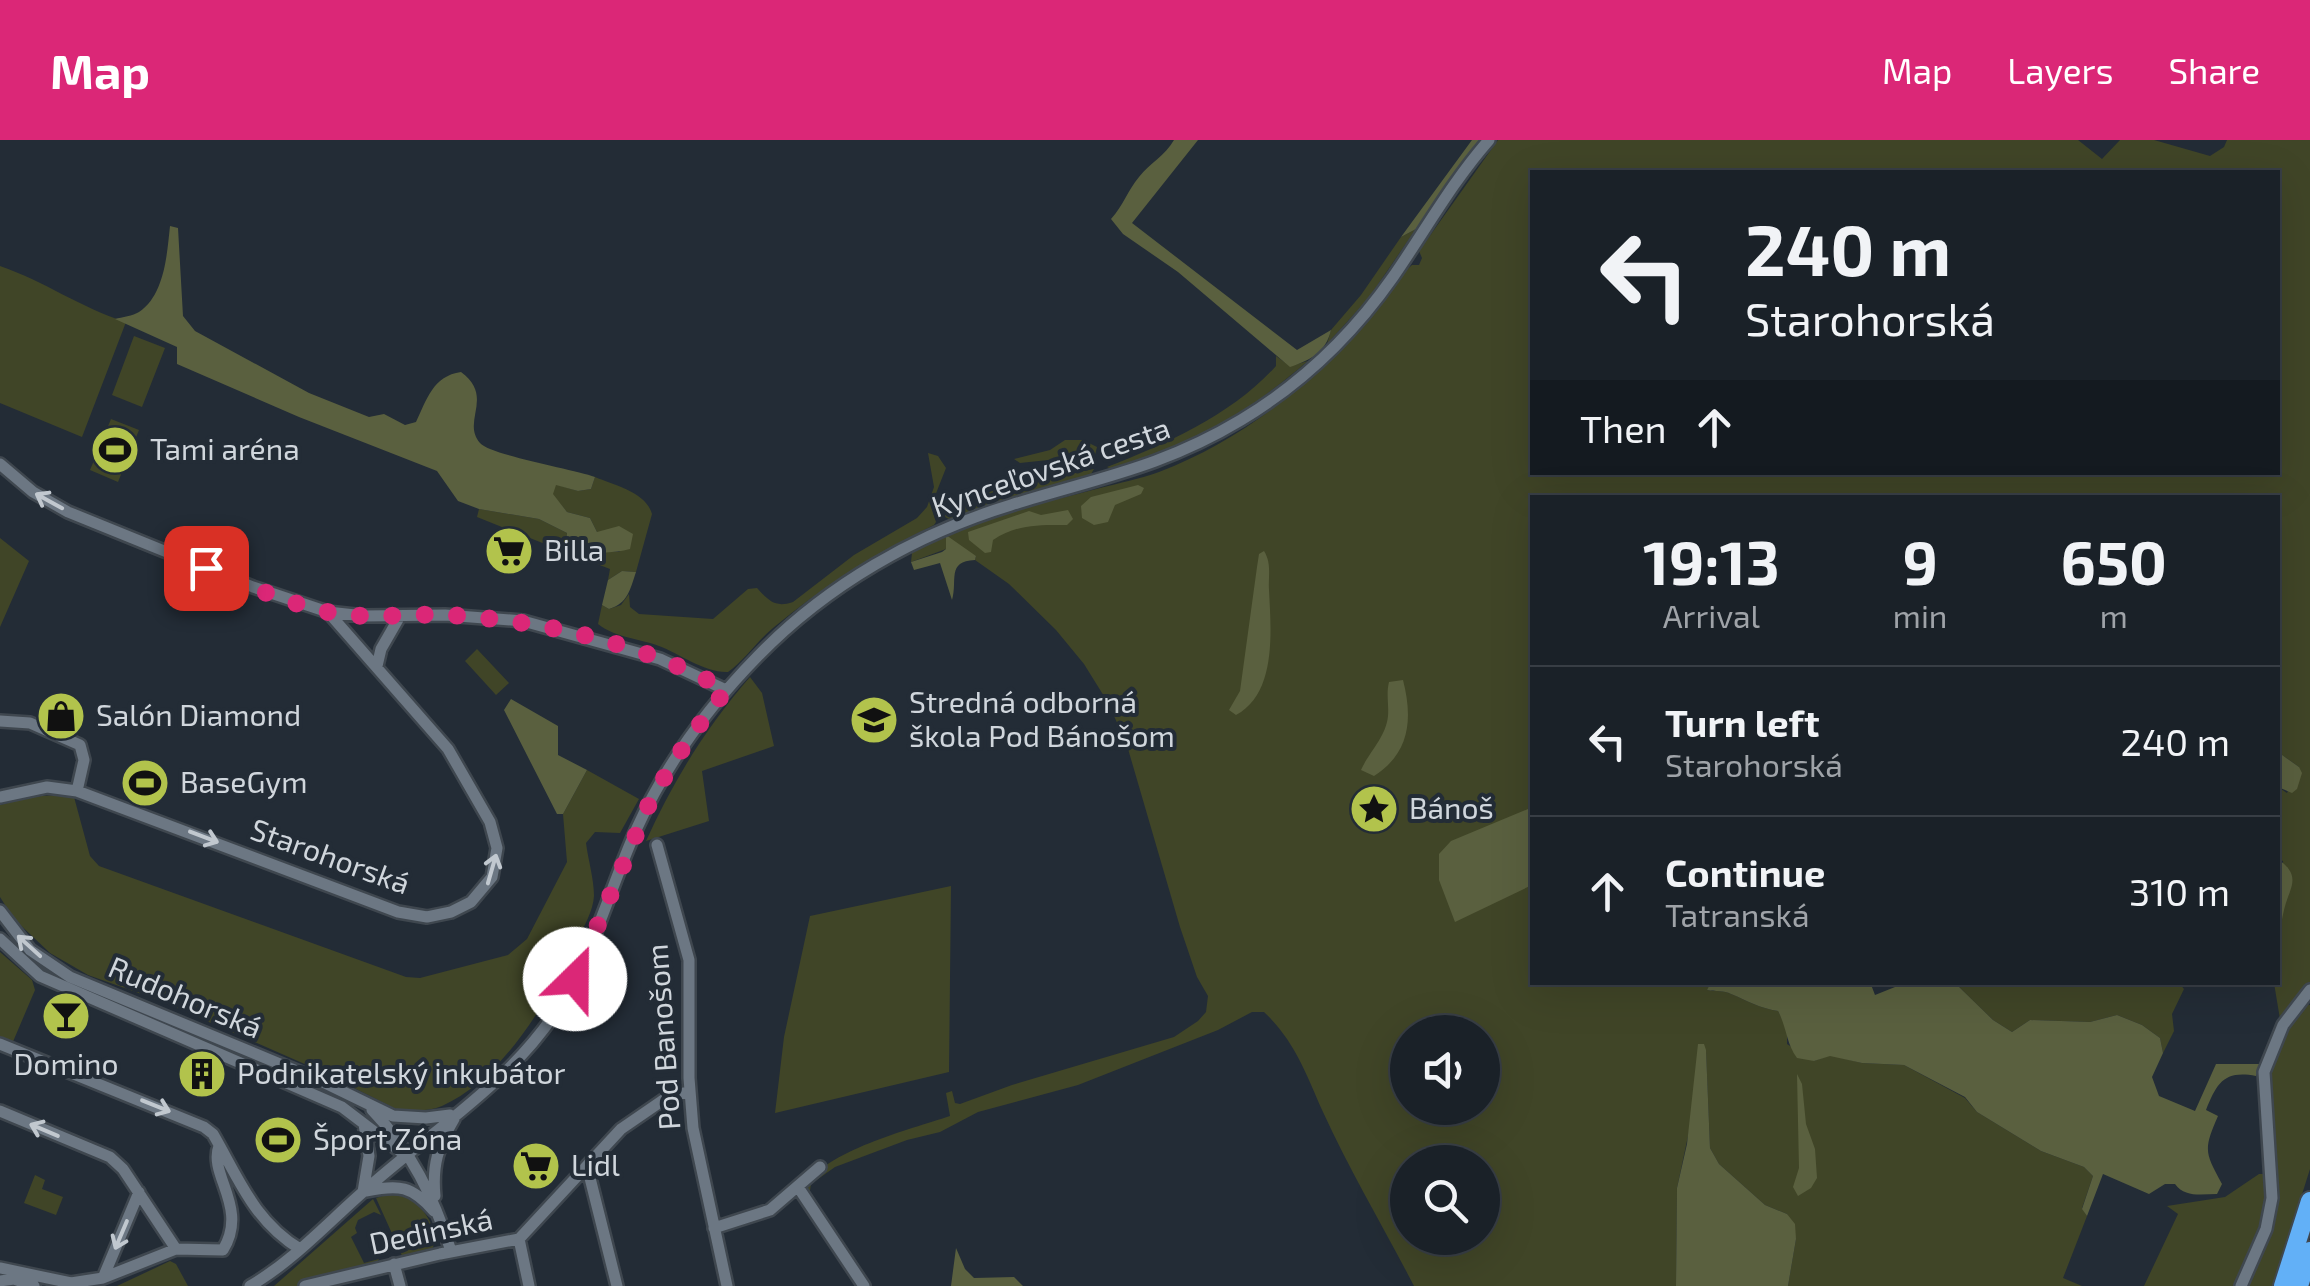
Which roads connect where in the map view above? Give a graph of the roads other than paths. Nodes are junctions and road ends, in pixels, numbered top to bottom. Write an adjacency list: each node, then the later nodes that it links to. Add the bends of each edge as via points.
1 (1489, 140): 6 (street, Kynceľovská cesta, via 1381,294 1324,356 1257,410 1175,455 990,512 891,555 804,614)
2 (0, 464): 3 (street, one-way to 2, via 104,528 32,492)
3 (328, 612): 4 (street); 5 (street, Starohorská)
4 (400, 616): 5 (street); 6 (street, via 523,621 660,659)
5 (377, 666): 8 (street, Starohorská, one-way to 5, via 398,912 451,912 472,902 492,876 497,848 490,822 448,749)
6 (726, 690): 18 (street, Kynceľovská cesta, via 652,797 552,1018)
7 (0, 721): 8 (street, via 30,723 80,745)
8 (77, 791): 9 (street, Starohorská, via 47,787)
9 (0, 796)
10 (657, 845): 15 (street, Pod Banošom, via 689,960)
11 (0, 910): 16 (street, Rudohorská, one-way to 11, via 70,976 30,950)
12 (0, 939): 19 (street, Rudohorská, via 40,976 314,1094)
13 (2310, 990): 48 (street, via 2283,1025 2264,1072 2270,1215)
14 (0, 1044): 20 (street, one-way to 20, via 192,1120)
15 (689, 1092): 22 (street, Dedinská, via 669,1096 628,1124); 29 (street, Pod Banošom)
16 (369, 1106): 18 (street, Rudohorská, via 408,1118); 21 (street, Rudohorská)
17 (0, 1111): 25 (street, one-way to 17, via 110,1158)
18 (459, 1112): 21 (street, Kynceľovská cesta); 28 (street, via 438,1148)
19 (364, 1124): 21 (street, Rudohorská); 26 (street, via 369,1156)
20 (219, 1146): 31 (street, via 233,1220 229,1240 223,1250); 32 (street, via 271,1230)
21 (406, 1155): 26 (street, Kynceľovská cesta); 28 (street)
22 (587, 1166): 30 (street, Dedinská); 45 (street)
23 (820, 1167): 24 (street)
24 (798, 1188): 29 (street, via 770,1210); 47 (street)
25 (139, 1192): 31 (street); 37 (street, one-way to 37)
26 (363, 1192): 28 (street, via 388,1186 418,1193); 32 (street, Kynceľovská cesta)
27 (2310, 1201): 49 (highway)
28 (438, 1211): 33 (street)
29 (714, 1228): 46 (street, Pod Banošom)
30 (519, 1239): 33 (street, Dedinská); 44 (street)
31 (176, 1249): 37 (street)
32 (300, 1249): 41 (street, Kynceľovská cesta)
33 (452, 1251): 35 (street, Dedinská)
34 (2310, 1251): 50 (highway)
35 (394, 1264): 42 (street, Dedinská); 43 (street)
36 (0, 1268): 39 (street)
37 (103, 1278): 39 (street)
38 (0, 1280): 40 (street)
39 (57, 1284)
40 (34, 1286)
41 (250, 1286)
42 (305, 1286)
43 (400, 1286)
44 (529, 1286)
45 (617, 1286)
46 (728, 1286)
47 (864, 1286)
48 (2241, 1286)
49 (2283, 1286)
50 (2298, 1286)

